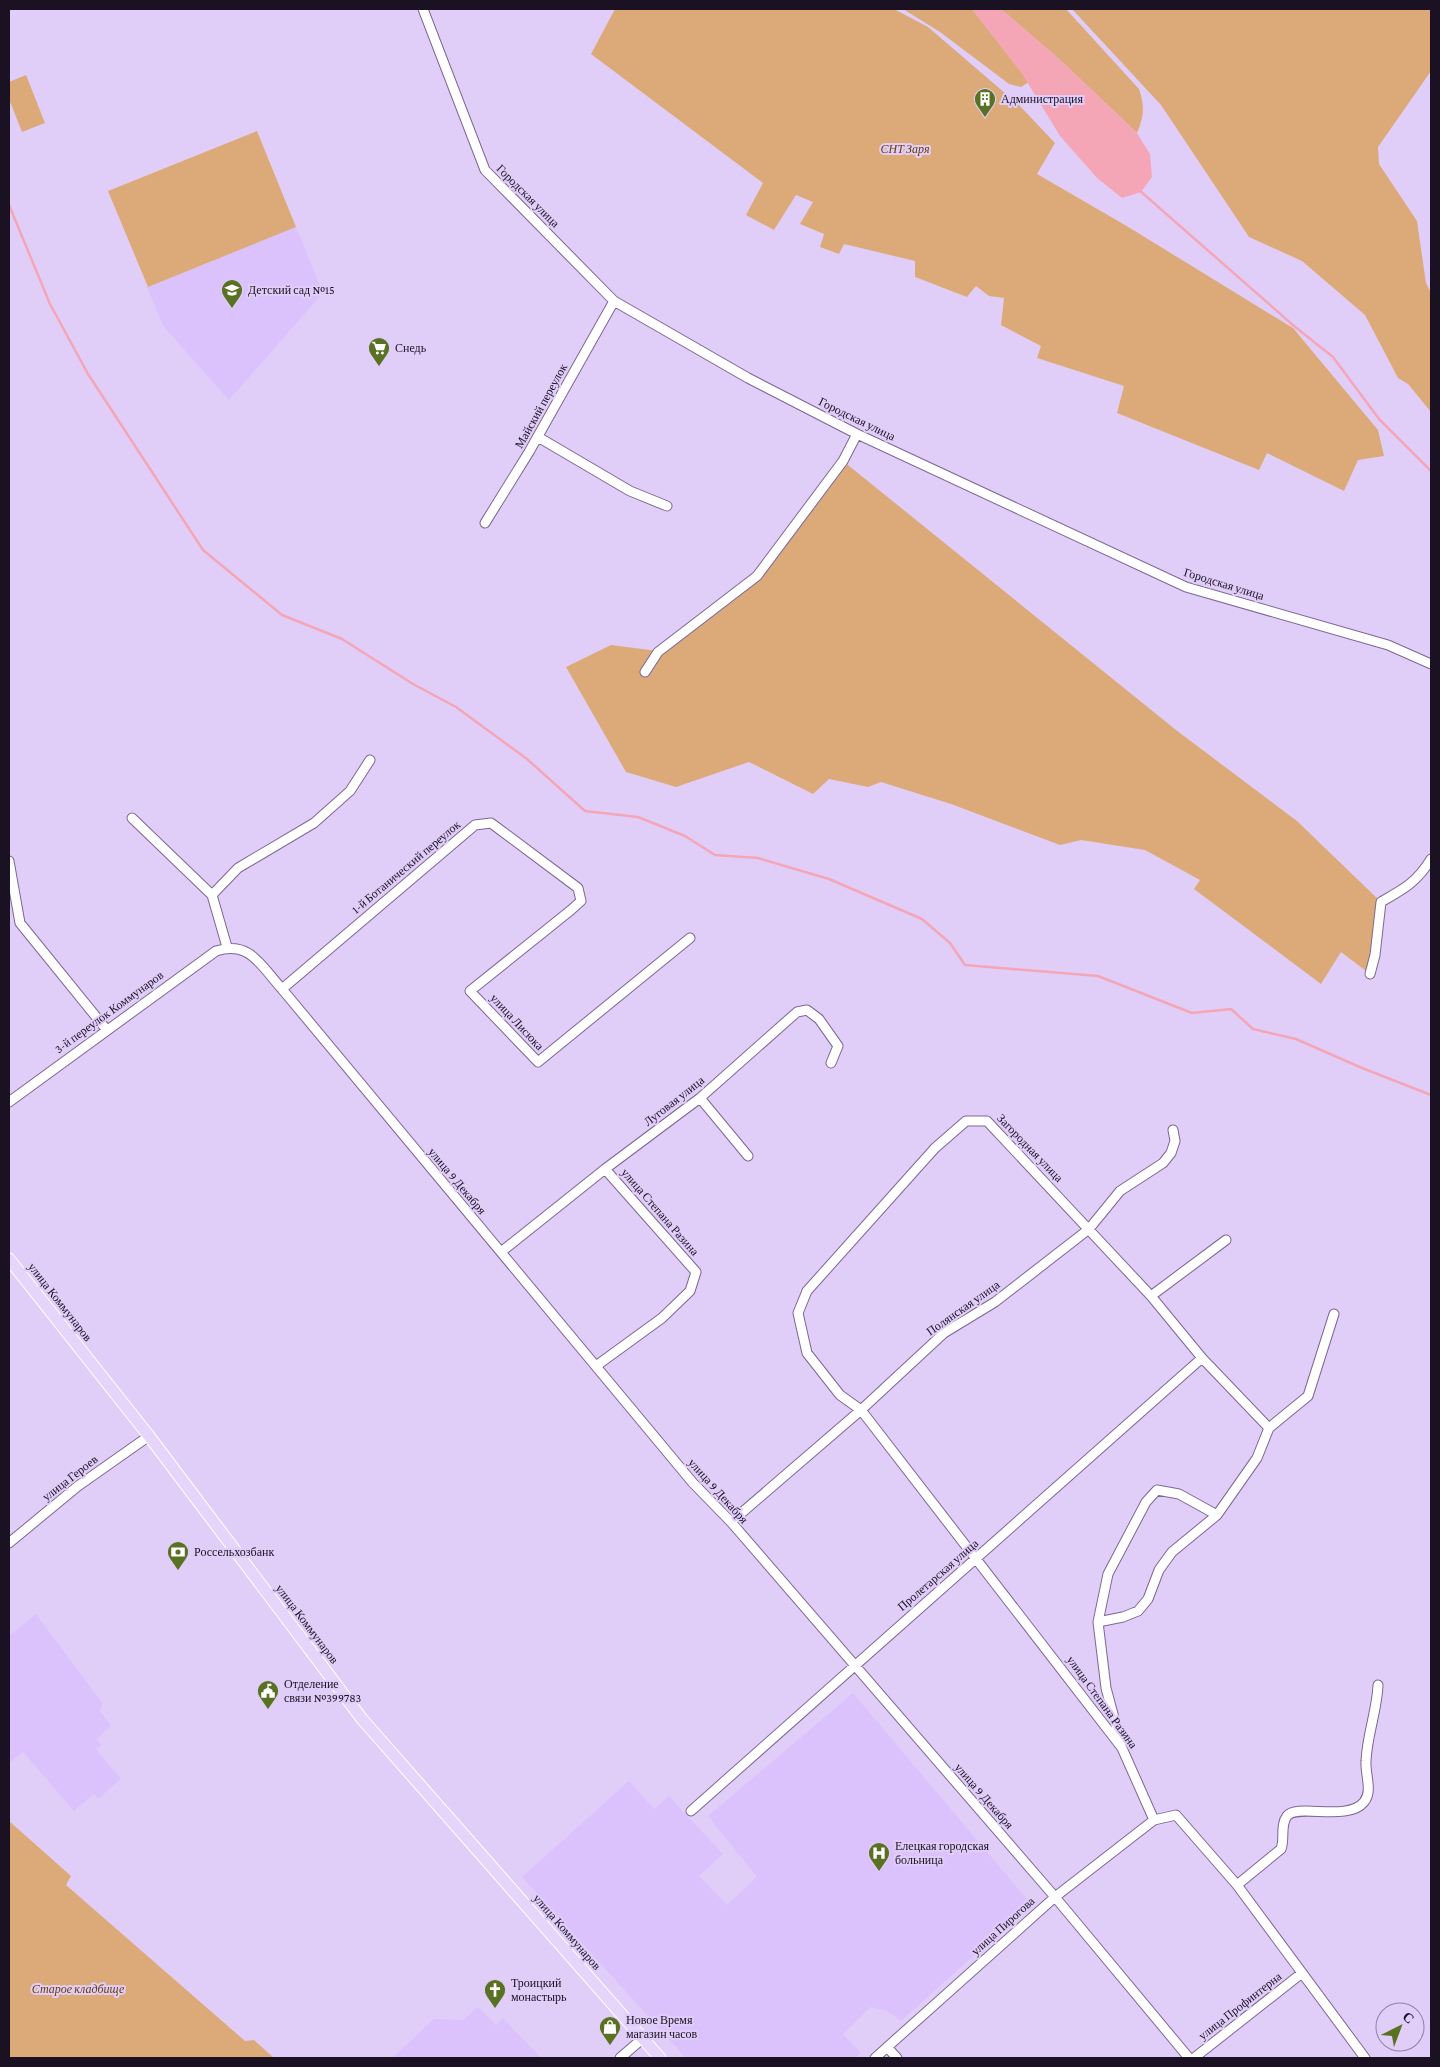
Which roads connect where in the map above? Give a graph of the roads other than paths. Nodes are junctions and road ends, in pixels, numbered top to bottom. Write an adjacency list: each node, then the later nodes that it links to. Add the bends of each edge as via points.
1 (423, 9): 2 (street, Городская улица, via 485,170)
2 (614, 300): 3 (street, Городская улица, via 748,378); 4 (street, Майский переулок)
3 (857, 434): 7 (street, Городская улица, via 1186,587 1388,645); 8 (street, via 843,461 757,576 658,652)
4 (538, 437): 5 (street, via 630,491); 6 (street, Майский переулок)
5 (667, 506)
6 (486, 523)
7 (1431, 664)
8 (645, 672)
9 (370, 760): 14 (street, via 350,791 314,823 238,868)
10 (132, 818): 14 (street)
11 (1431, 859): 17 (street, via 1422,874 1408,887 1381,902)
12 (9, 861): 19 (street, via 20,923)
13 (578, 888): 15 (street, улица Лисюка, via 581,901 470,991 538,1062); 18 (street, 1-й Ботанический переулок, via 491,823 475,825)
14 (212, 895): 16 (street)
15 (690, 938)
16 (227, 947): 18 (street, улица 9 Декабря, via 248,952); 19 (street, 3-й переулок Коммунаров, via 216,951)
17 (1370, 974)
18 (282, 989): 28 (street, улица 9 Декабря)
19 (106, 1029): 22 (street, 3-й переулок Коммунаров)
20 (831, 1064): 21 (street, Луговая улица, via 838,1046 819,1019 808,1010 797,1012)
21 (700, 1098): 24 (street); 25 (street, Луговая улица)
22 (9, 1102)
23 (1173, 1130): 26 (street, Полянская улица, via 1175,1141 1164,1163 1120,1191)
24 (748, 1156)
25 (605, 1169): 28 (street, Луговая улица); 34 (street, улица Степана Разина, via 696,1272 690,1291 662,1318)
26 (1090, 1229): 30 (street, Загородная улица); 32 (street, Загородная улица, via 988,1121 966,1122 934,1148 807,1291 798,1313); 35 (street, Полянская улица, via 995,1302 944,1333)
27 (1226, 1240): 30 (street)
28 (500, 1252): 34 (street, улица 9 Декабря)
29 (9, 1259): 37 (main road, улица Коммунаров)
30 (1151, 1296): 33 (street, Загородная улица)
31 (1334, 1314): 36 (street, via 1308,1396)
32 (807, 1353): 35 (street, улица Степана Разина, via 840,1395)
33 (1202, 1358): 36 (street, Загородная улица); 41 (street, Пролетарская улица)
34 (596, 1366): 39 (street, улица 9 Декабря, via 693,1483)
35 (861, 1410): 39 (street, Полянская улица); 41 (street, улица Степана Разина)
36 (1269, 1428): 38 (street, via 1257,1458)
37 (149, 1436): 40 (street, улица Героев, via 78,1486); 51 (main road, улица Коммунаров, via 362,1720)
38 (1217, 1515): 42 (street, via 1172,1552 1159,1570 1148,1599 1138,1611); 42 (street, via 1179,1494 1157,1490 1146,1502 1108,1574)
39 (731, 1522): 43 (street, улица 9 Декабря)
40 (9, 1543)
41 (977, 1558): 43 (street, Пролетарская улица); 45 (street, улица Степана Разина)
42 (1098, 1622): 45 (street, via 1106,1688)
43 (854, 1665): 46 (street, Пролетарская улица); 49 (street, улица 9 Декабря)
44 (1378, 1685): 48 (street, via 1367,1748 1368,1797 1362,1805 1344,1812 1296,1811 1288,1814 1281,1850)
45 (1122, 1748): 47 (street, улица Степана Разина)
46 (691, 1811)
47 (1154, 1820): 48 (street, via 1176,1815); 49 (street, улица Пирогова)
48 (1237, 1885): 50 (street)
49 (1055, 1897): 52 (street, улица Пирогова); 57 (street, улица 9 Декабря)
50 (1302, 1974): 58 (street, улица Профинтерна); 59 (street)
51 (642, 2039): 53 (street); 54 (main road, улица Коммунаров)
52 (887, 2047): 55 (street, улица Пирогова); 56 (street)
53 (620, 2058)
54 (660, 2058)
55 (875, 2058)
56 (897, 2058)
57 (1189, 2058)
58 (1194, 2058)
59 (1365, 2058)

